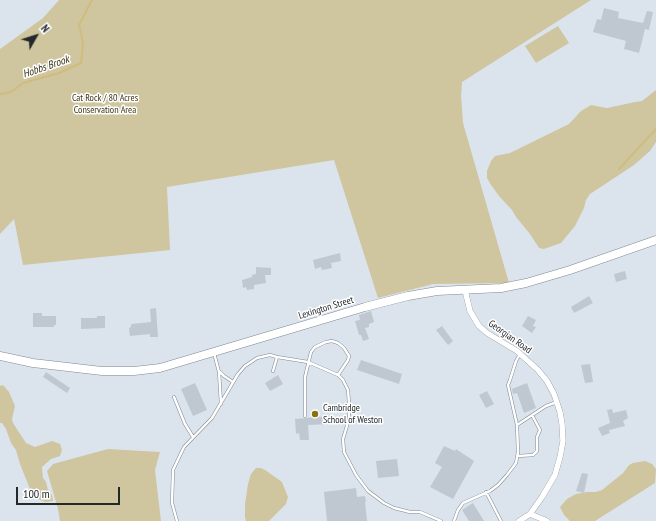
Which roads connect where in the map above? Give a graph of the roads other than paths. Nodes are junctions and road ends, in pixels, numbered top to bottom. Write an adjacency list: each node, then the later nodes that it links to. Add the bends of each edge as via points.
1 (656, 240): 2 (street, Lexington Street, via 533,282 501,288)
2 (465, 290): 3 (street, Lexington Street, via 432,291 390,300); 4 (street, Georgian Road, via 470,311 479,326)
3 (214, 353): 5 (street, Lexington Street, via 160,368 125,371 40,364); 8 (lane)
4 (521, 353): 13 (street, Georgian Road, via 545,377); 17 (lane, via 508,385)
5 (0, 356)
6 (277, 357): 7 (lane); 9 (lane); 11 (lane, via 264,356 254,360 242,369)
7 (308, 362): 10 (lane); 10 (lane, via 311,352 320,344 332,341 338,343 349,356); 16 (lane, via 305,377)
8 (218, 368): 11 (lane); 14 (lane)
9 (273, 371)
10 (338, 375): 23 (lane, via 348,390 349,419 343,439 344,452 360,480 368,491 397,510 420,512)
11 (233, 382): 14 (lane)
12 (174, 397): 18 (lane, via 185,424)
13 (557, 401): 15 (lane); 21 (street, Georgian Road, via 563,430 560,457 552,481)
14 (220, 406): 18 (lane)
15 (532, 415): 17 (lane); 19 (lane, via 540,430 536,452)
16 (305, 416)
17 (517, 426): 19 (lane)
18 (194, 437): 22 (lane, via 184,447 173,470 172,503)
19 (518, 456): 20 (lane, via 516,463 503,480)
20 (486, 492): 24 (lane, via 463,503); 25 (lane)
21 (530, 514): 26 (street, Georgian Road); 27 (street)
22 (177, 521)
23 (441, 521)
24 (454, 521)
25 (501, 521)
26 (519, 521)
27 (547, 521)

